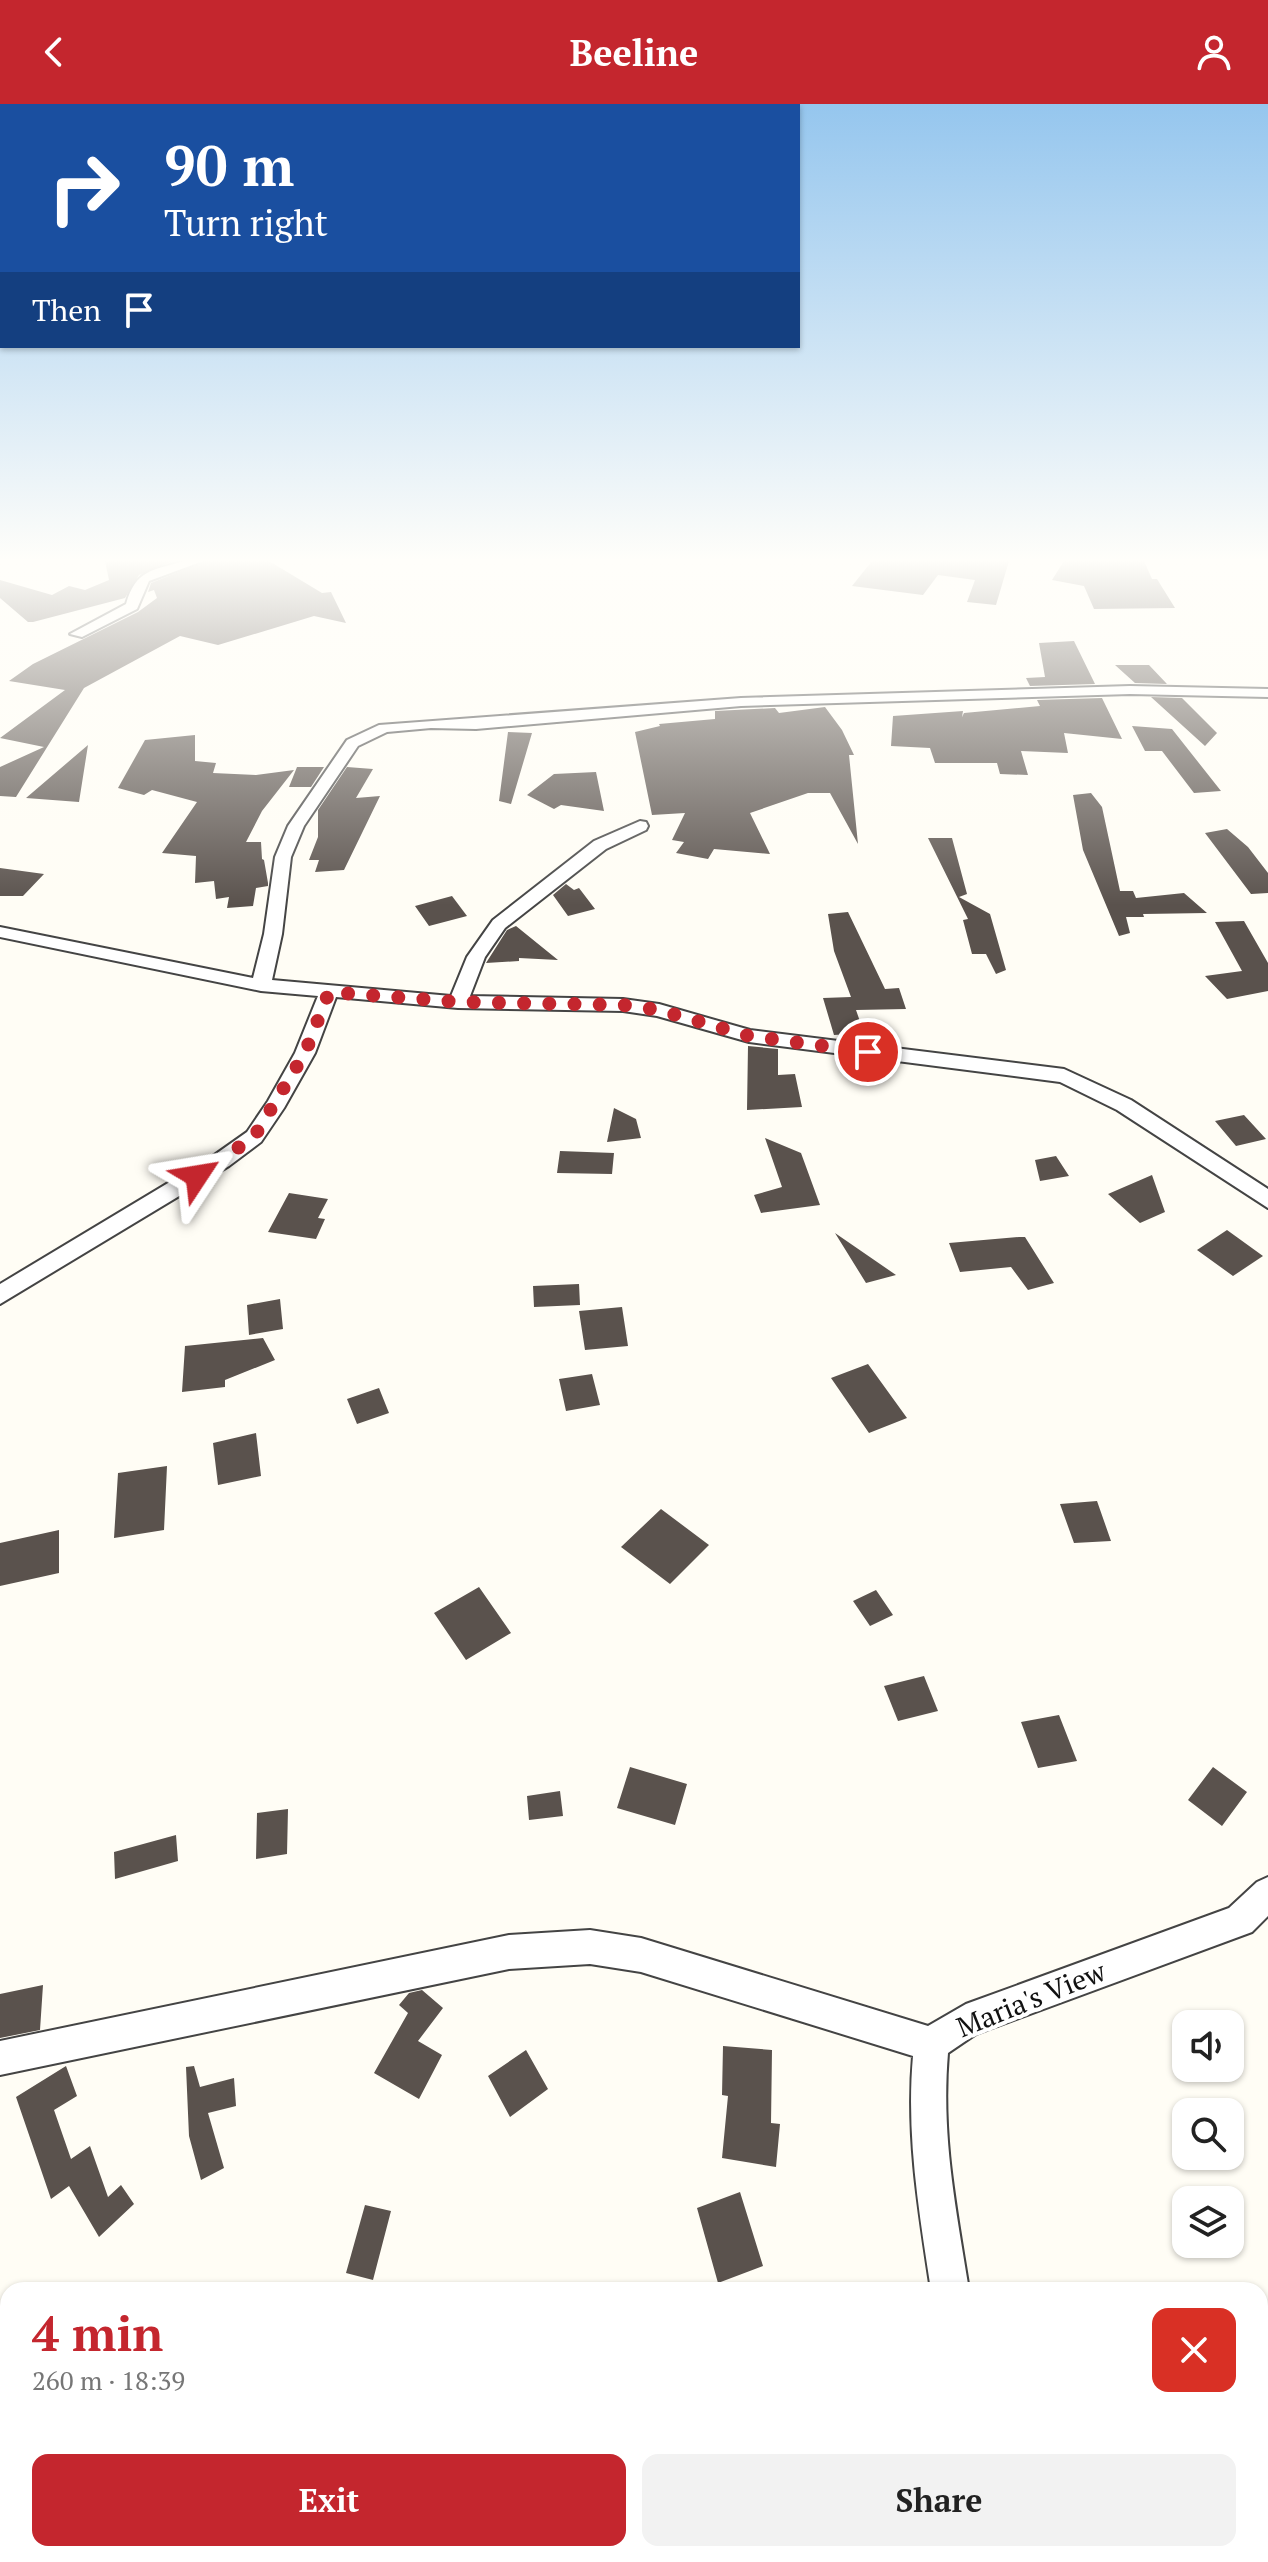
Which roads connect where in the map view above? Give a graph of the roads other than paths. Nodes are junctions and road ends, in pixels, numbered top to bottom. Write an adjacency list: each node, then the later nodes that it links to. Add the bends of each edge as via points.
1 (1268, 693): 4 (street, via 1130,690 741,702 384,728 352,743 296,826 283,857)
2 (640, 826): 6 (street, via 600,845 499,924 476,957)
3 (0, 932): 4 (street)
4 (261, 985): 5 (street)
5 (329, 992): 6 (street); 8 (street, via 305,1053 254,1137)
6 (458, 1002): 7 (street, via 635,1007 749,1036 1064,1076 1124,1105)
7 (1268, 1200)
8 (0, 1295)
9 (1268, 1893): 10 (street, Maria's View, via 1240,1920 966,2021)
10 (931, 2044): 11 (street, via 641,1955 590,1947 509,1952); 12 (street, Maria's View, via 926,2104)
11 (0, 2058)
12 (949, 2282)

